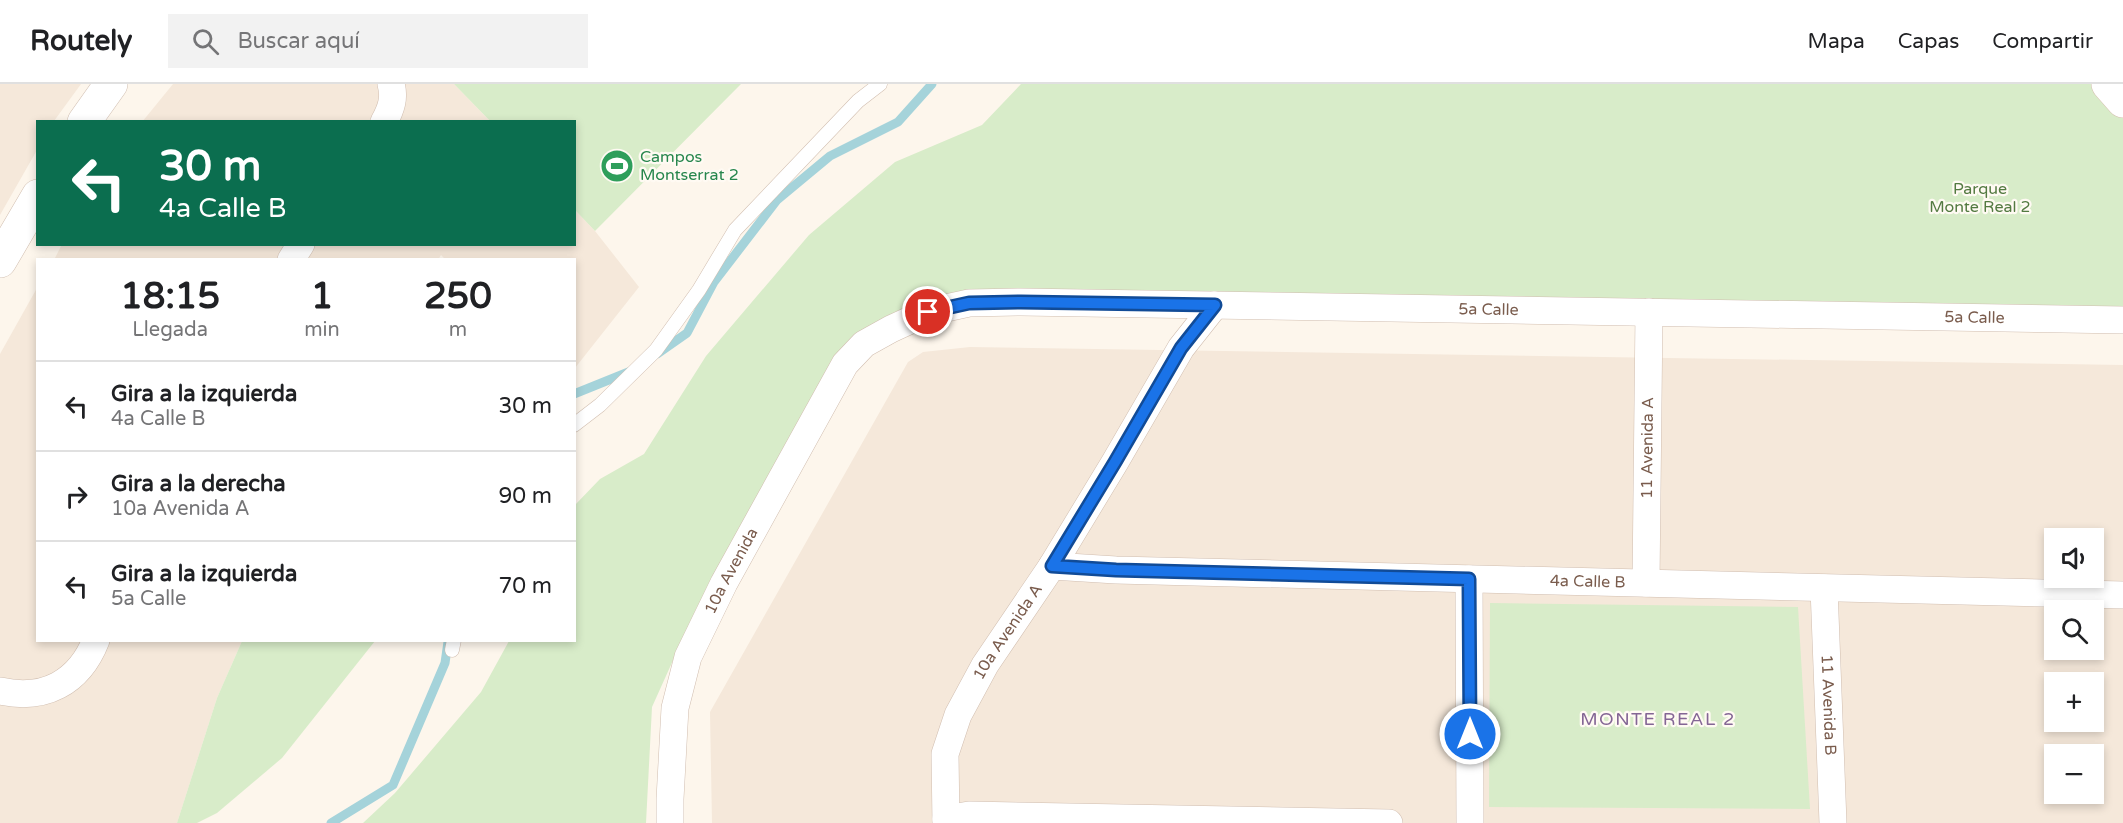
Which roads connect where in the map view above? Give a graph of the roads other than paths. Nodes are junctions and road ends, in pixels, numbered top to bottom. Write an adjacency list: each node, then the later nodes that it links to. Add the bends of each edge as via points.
1 (880, 84): 14 (lane, via 858,101 735,231 656,350)
2 (2108, 84): 5 (street)
3 (392, 86): 7 (street, via 392,108)
4 (100, 87): 6 (street)
5 (2123, 101)
6 (85, 120)
7 (385, 120)
8 (36, 199): 9 (street)
9 (0, 261)
10 (1215, 305): 11 (street, 5a Calle); 13 (street, 5a Calle, via 969,303 928,312); 15 (street, 10a Avenida A, via 1181,348)
11 (1649, 312): 12 (street, 5a Calle); 17 (street, 11 Avenida A)
12 (2123, 320)
13 (864, 344): 23 (street, 10a Avenida, via 845,364 724,583 688,657 675,708)
14 (576, 423)
15 (1052, 566): 16 (street, 4a Calle B); 22 (street, 10a Avenida A, via 985,665 958,715 945,754)
16 (1469, 579): 17 (street, 4a Calle B); 25 (street)
17 (1646, 583): 18 (street, 4a Calle B)
18 (1824, 588): 19 (street, 4a Calle B); 26 (street, 11 Avenida B)
19 (2123, 595)
20 (95, 642): 21 (street, via 90,656 60,685 37,694)
21 (0, 691)
22 (946, 821): 24 (street, via 969,815)
23 (670, 823)
24 (1389, 823)
25 (1470, 823)
26 (1833, 823)

